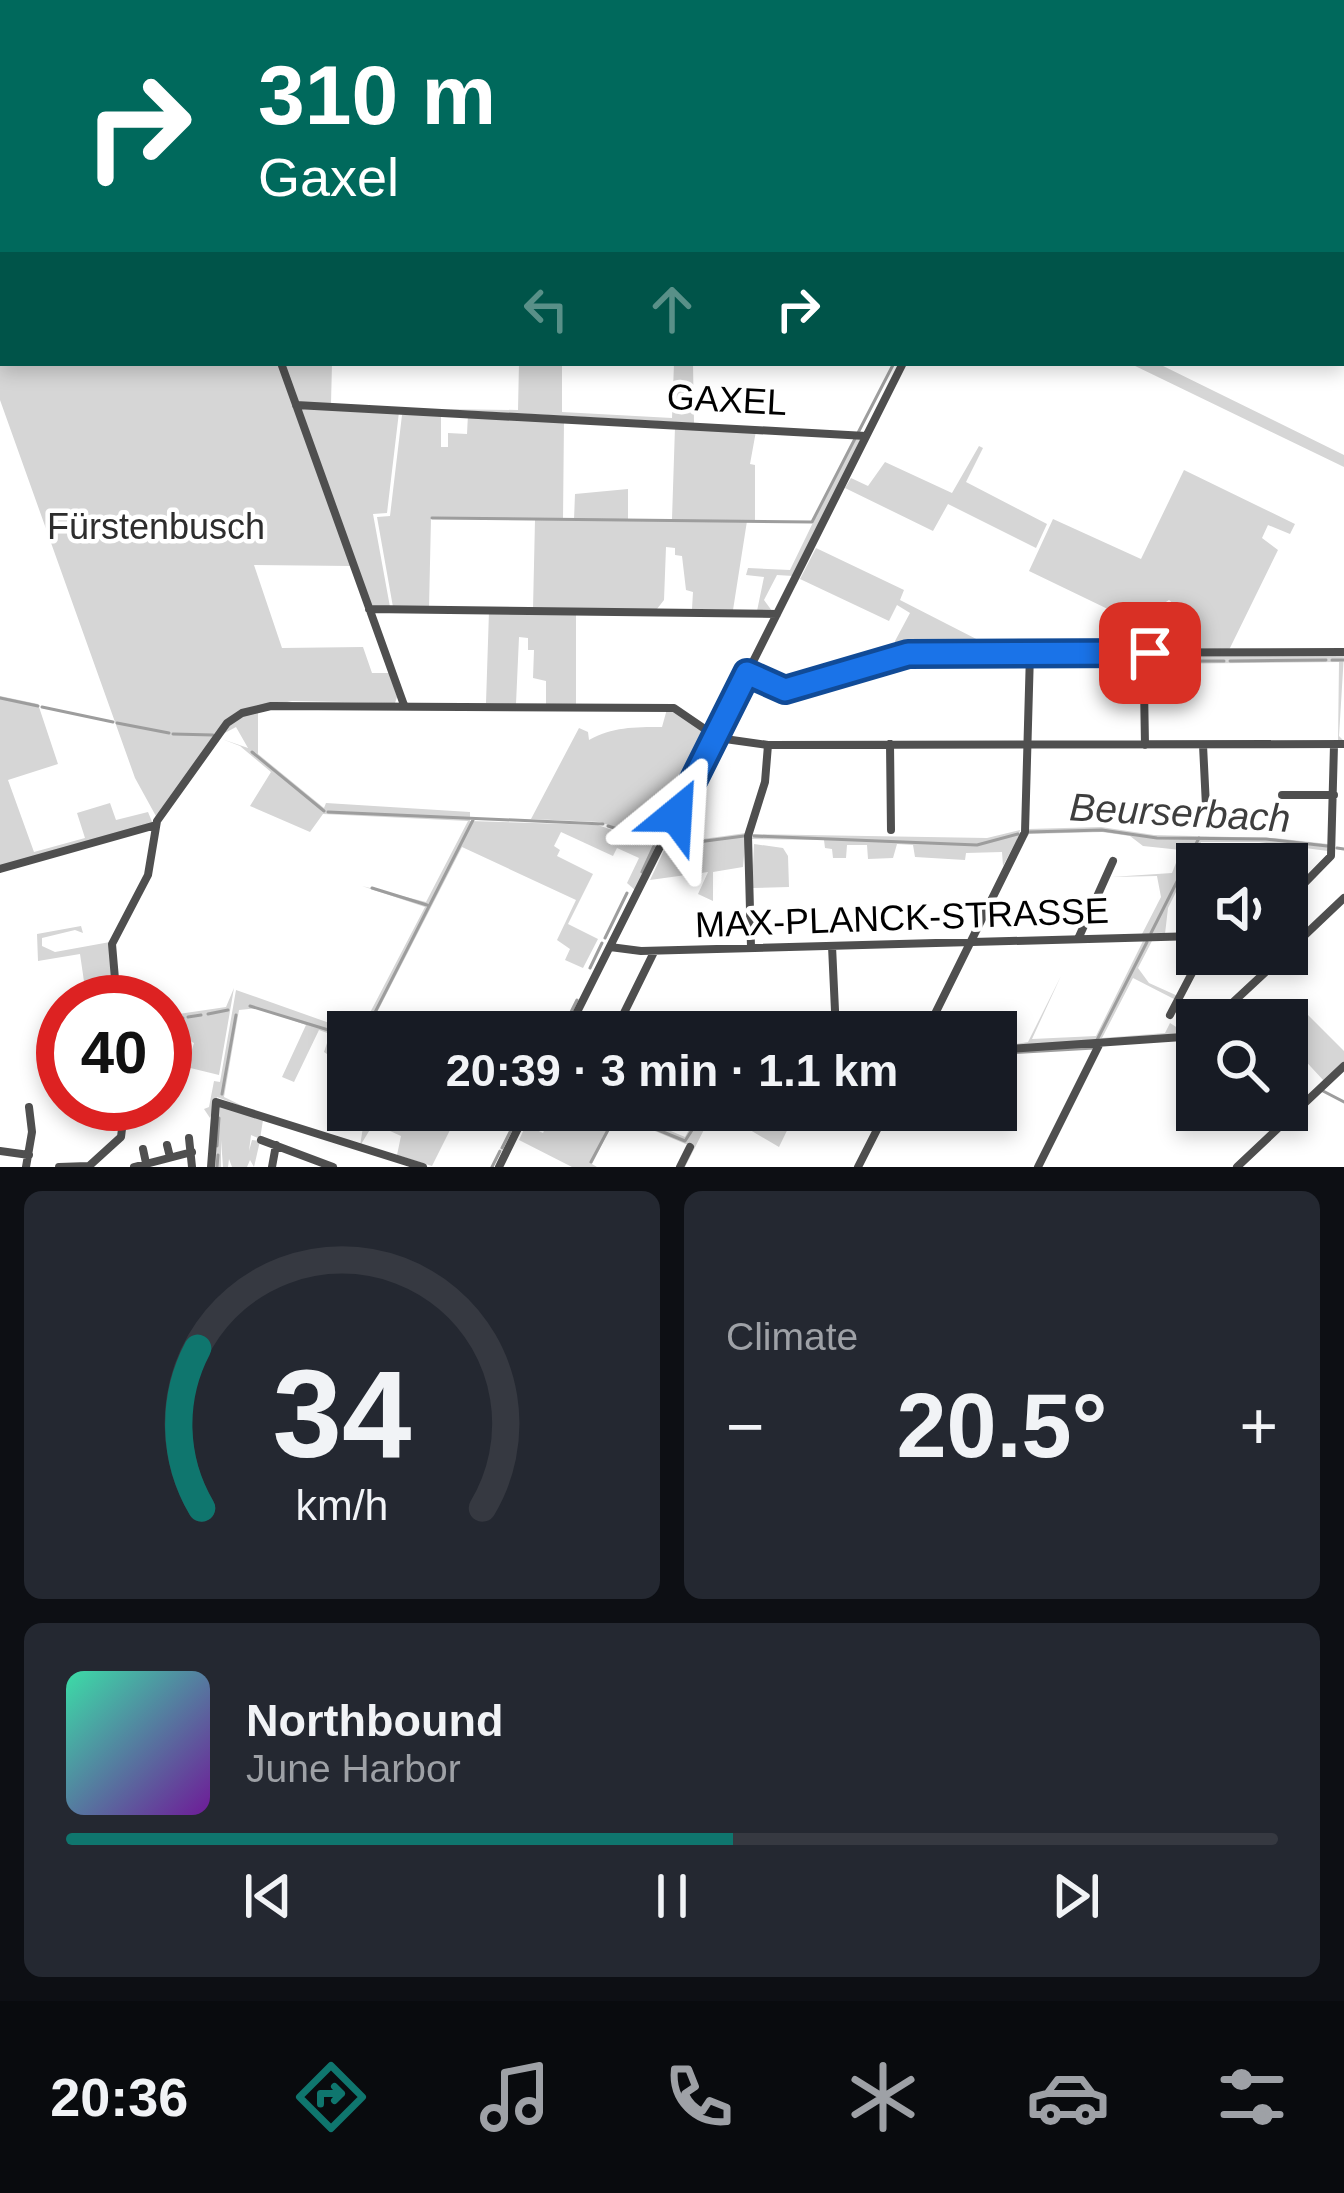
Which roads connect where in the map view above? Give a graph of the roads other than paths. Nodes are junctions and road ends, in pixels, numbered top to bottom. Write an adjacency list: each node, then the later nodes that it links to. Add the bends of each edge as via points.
1 (282, 366): 3 (street)
2 (901, 366): 4 (street)
3 (296, 405): 4 (street, GAXEL); 5 (street)
4 (866, 436): 6 (street)
5 (369, 609): 6 (street); 11 (street)
6 (777, 614): 9 (street)
7 (1344, 652): 8 (street)
8 (1030, 653): 9 (street, via 908,654 785,690); 17 (street)
9 (747, 673): 12 (street)
10 (1144, 687): 18 (street)
11 (404, 705): 12 (street, via 674,708); 22 (street, via 271,706 233,717)
12 (715, 737): 16 (street); 33 (street)
13 (890, 744): 16 (street); 17 (street); 23 (street)
14 (1203, 745): 15 (street); 18 (street); 21 (street)
15 (1339, 745): 19 (street)
16 (768, 746): 34 (street, via 748,836)
17 (1028, 746): 18 (street); 31 (street, via 1024,832)
18 (1145, 746)
19 (1334, 794): 20 (street); 26 (street, via 1330,859)
20 (1282, 795)
21 (1206, 806)
22 (156, 825): 25 (street); 36 (street, via 148,875 111,948)
23 (891, 830)
24 (1113, 861): 30 (street)
25 (0, 869)
26 (1308, 880)
27 (1344, 898): 28 (street)
28 (1308, 932)
29 (1176, 937): 30 (street, MAX-PLANCK-STRASSE)
30 (1078, 939): 31 (street, MAX-PLANCK-STRASSE)
31 (970, 942): 32 (street, MAX-PLANCK-STRASSE); 43 (street)
32 (832, 946): 34 (street, MAX-PLANCK-STRASSE); 42 (street)
33 (610, 947): 35 (street, MAX-PLANCK-STRASSE); 40 (street)
34 (751, 947): 35 (street, MAX-PLANCK-STRASSE)
35 (654, 950): 41 (street)
36 (114, 975)
37 (1191, 975): 44 (street)
38 (1262, 975): 39 (street)
39 (1237, 999)
40 (577, 1011)
41 (625, 1011)
42 (835, 1011)
43 (936, 1011)
44 (1170, 1015)
45 (1176, 1038): 46 (street)
46 (1099, 1045): 47 (street); 79 (street)
47 (1017, 1049)
48 (1344, 1066): 80 (street)
49 (29, 1107): 61 (street)
50 (123, 1131): 66 (street)
51 (517, 1131): 76 (street)
52 (876, 1131): 78 (street)
53 (189, 1138): 60 (street)
54 (261, 1140): 56 (street)
55 (167, 1145): 62 (street)
56 (277, 1145): 63 (street); 72 (street)
57 (691, 1147): 77 (street)
58 (142, 1149): 64 (street)
59 (0, 1151): 61 (street)
60 (192, 1152): 62 (street); 70 (street)
61 (28, 1154): 67 (street)
62 (170, 1157): 64 (street)
63 (306, 1159): 73 (street); 74 (street)
64 (146, 1162): 69 (street)
65 (391, 1162): 71 (street, via 216,1102); 75 (street)
66 (88, 1166): 68 (street)
67 (26, 1167)
68 (59, 1167)
69 (134, 1167)
70 (192, 1167)
71 (211, 1167)
72 (272, 1167)
73 (298, 1167)
74 (333, 1167)
75 (422, 1167)
76 (499, 1167)
77 (680, 1167)
78 (858, 1167)
79 (1038, 1167)
80 (1237, 1167)

